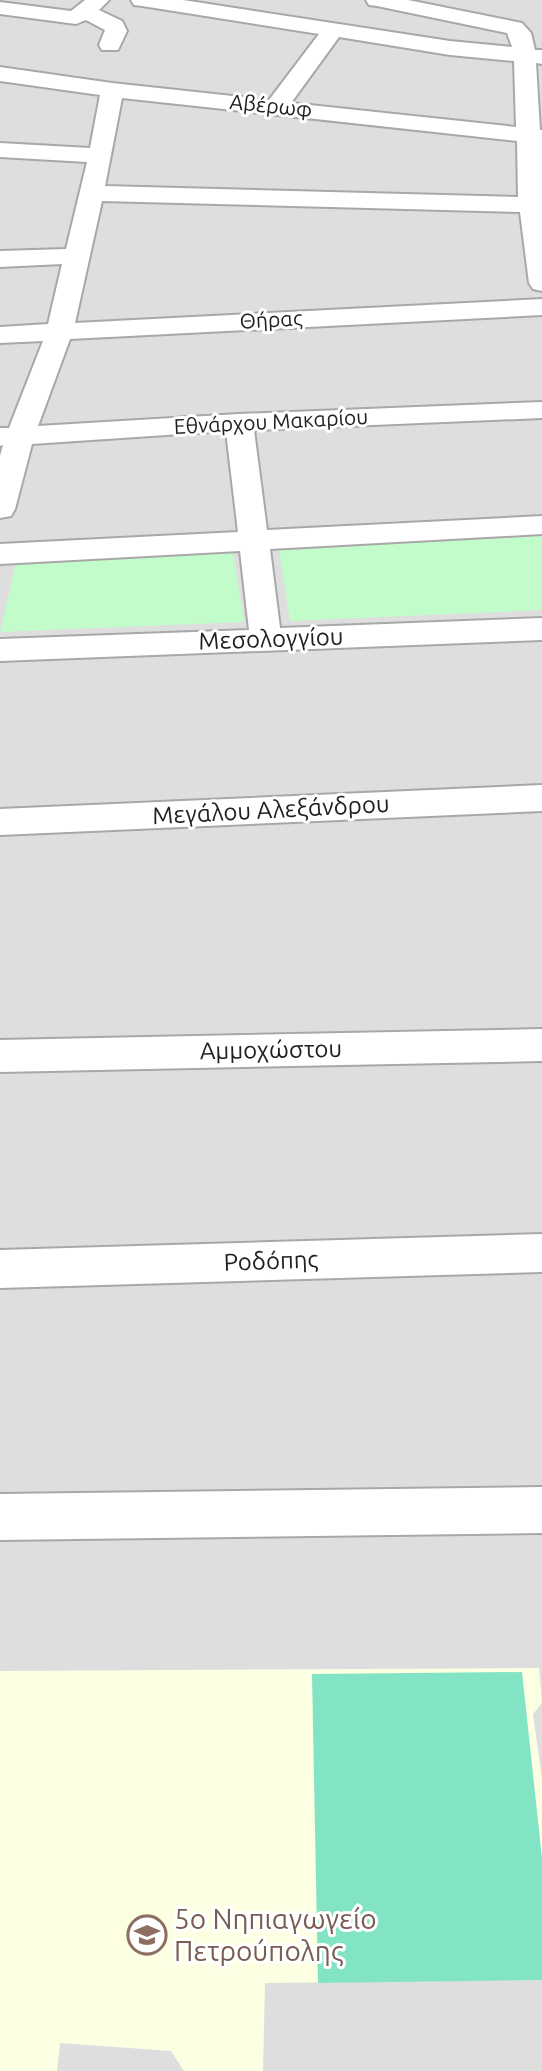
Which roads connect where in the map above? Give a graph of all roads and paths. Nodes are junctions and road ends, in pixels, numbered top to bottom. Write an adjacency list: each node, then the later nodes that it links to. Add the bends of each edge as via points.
1 (142, 0): 5 (street)
2 (377, 0): 7 (street, via 514,28)
3 (92, 6): 4 (street, via 76,18); 6 (street, via 114,26)
4 (0, 8)
5 (334, 29): 7 (street); 10 (street)
6 (110, 45)
7 (533, 57): 11 (street)
8 (0, 74): 9 (street, Αβέρωφ)
9 (112, 90): 10 (street, Αβέρωφ); 13 (street)
10 (277, 106): 11 (street, Αβέρωφ)
11 (534, 137): 15 (street)
12 (0, 150): 13 (street)
13 (100, 156): 14 (street)
14 (91, 193): 15 (street); 16 (street)
15 (536, 205): 18 (street)
16 (78, 256): 17 (street); 20 (street)
17 (0, 259)
18 (542, 283)
19 (542, 307): 20 (street, Θήρας)
20 (60, 331): 21 (street, Θήρας); 24 (street)
21 (0, 335)
22 (542, 411): 23 (street, Εθνάρχου Μακαρίου)
23 (239, 422): 24 (street, Εθνάρχου Μακαρίου); 27 (street)
24 (10, 437): 25 (street)
25 (0, 509)
26 (542, 525): 27 (street)
27 (255, 540): 28 (street); 30 (street)
28 (0, 554)
29 (542, 629): 30 (street, Μεσολογγίου)
30 (266, 640): 31 (street, Μεσολογγίου)
31 (0, 650)
32 (542, 797): 33 (street, Μεγάλου Αλεξάνδρου)
33 (0, 822)
34 (542, 1045): 35 (street, Αμμοχώστου)
35 (0, 1056)
36 (542, 1253): 37 (street, Ροδόπης)
37 (0, 1269)
38 (542, 1510): 39 (street)
39 (0, 1517)

